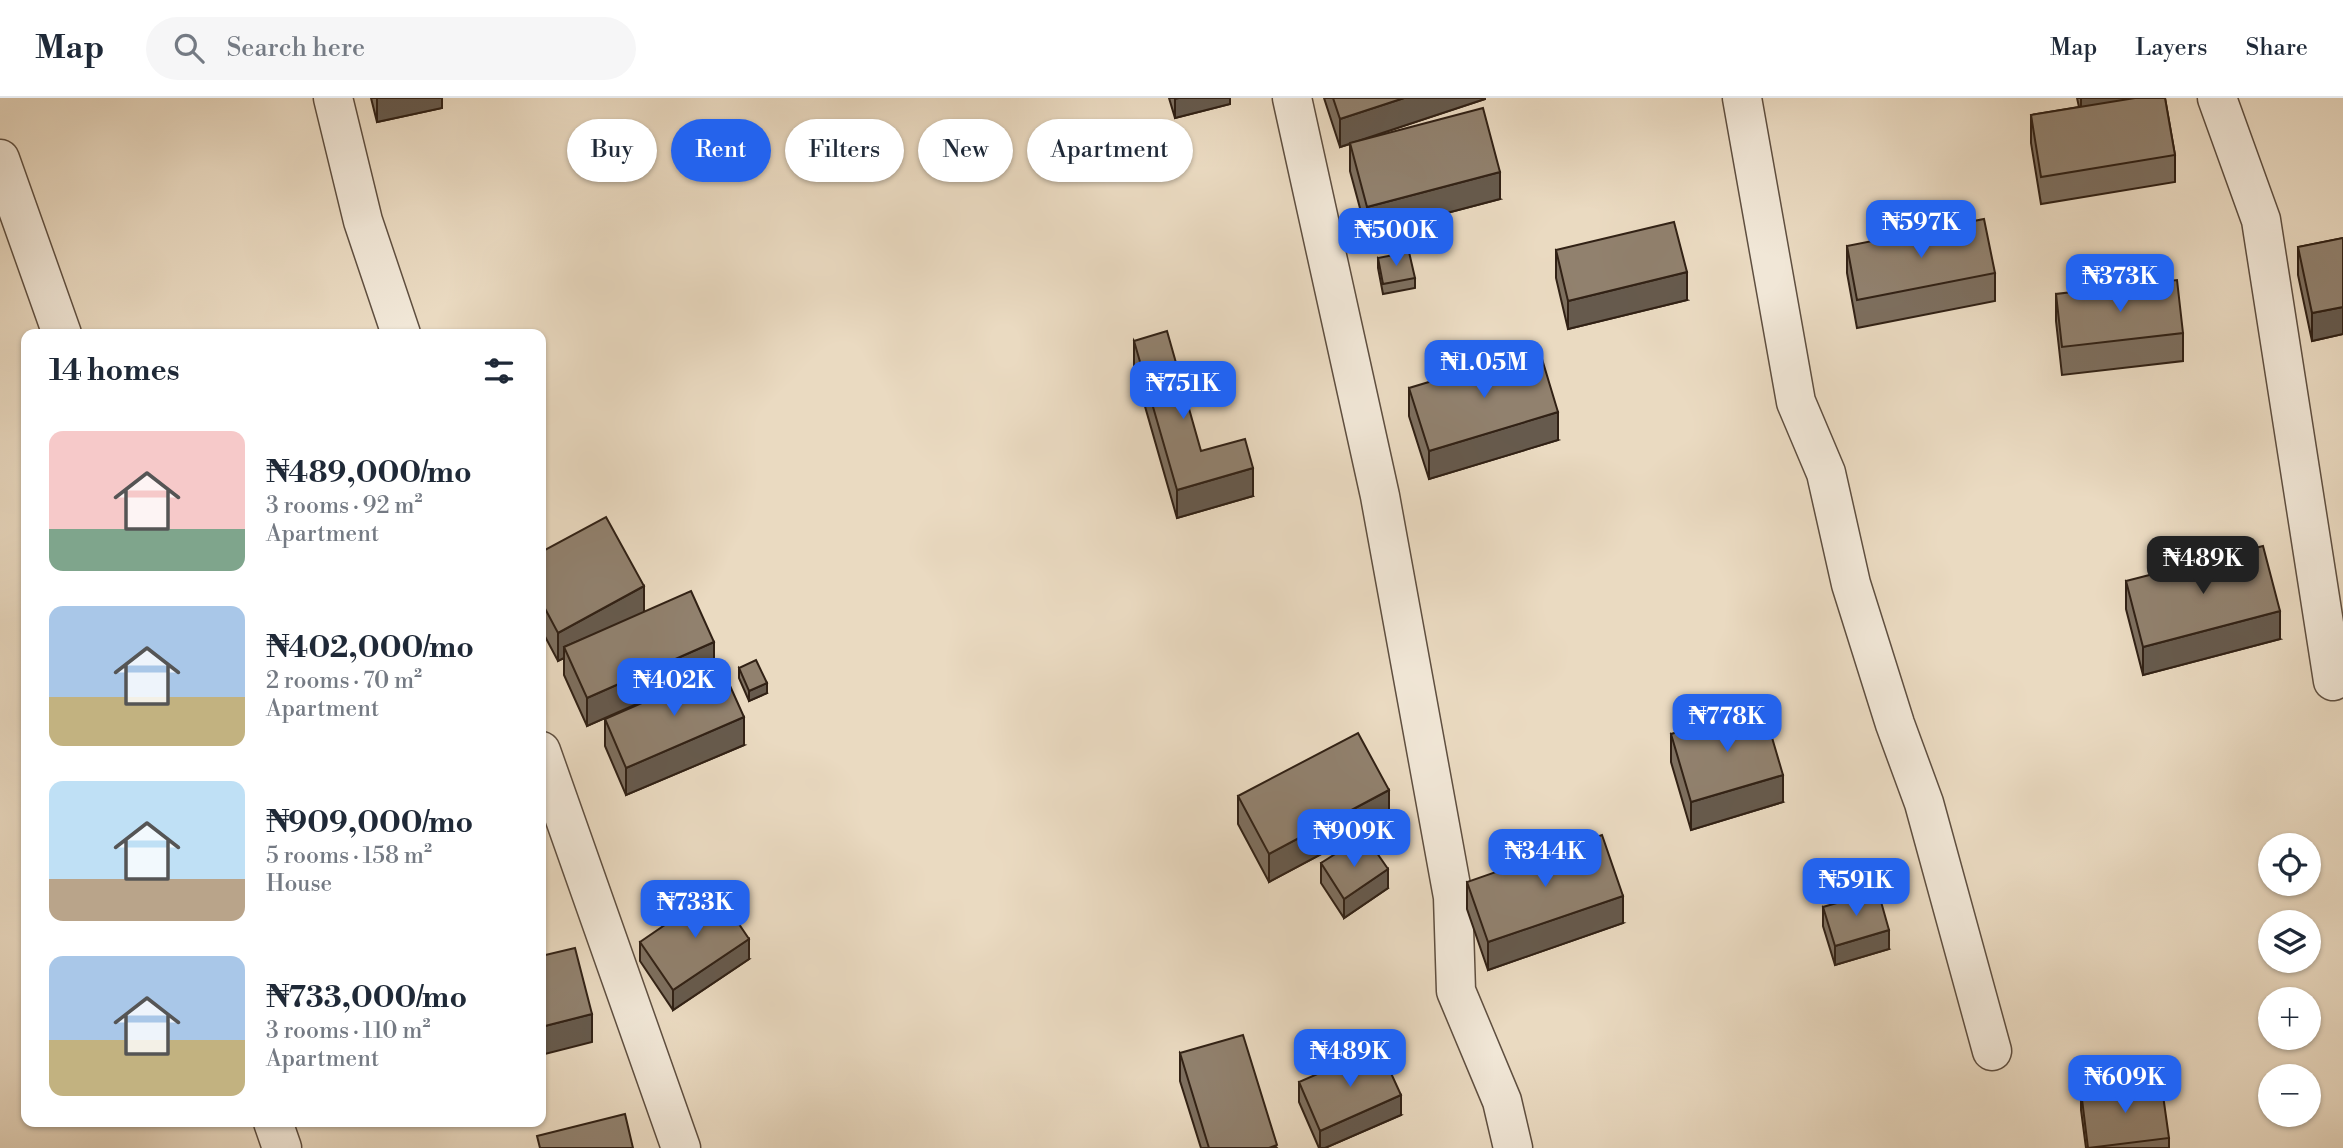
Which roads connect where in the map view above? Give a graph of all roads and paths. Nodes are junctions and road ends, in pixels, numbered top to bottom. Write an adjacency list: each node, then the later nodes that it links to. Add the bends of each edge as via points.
1 (333, 98): 7 (street, via 363,221)
2 (1292, 98): 14 (street, via 1380,496 1454,897 1456,990 1502,1101)
3 (1742, 98): 10 (street, via 1796,402 1826,473 1851,584 1924,803)
4 (2217, 98): 8 (street, via 2261,220)
5 (0, 159): 6 (street)
6 (59, 329)
7 (399, 329)
8 (2333, 681)
9 (546, 765): 13 (street)
10 (1992, 1051)
11 (275, 1127): 12 (street)
12 (282, 1148)
13 (681, 1148)
14 (1513, 1148)

